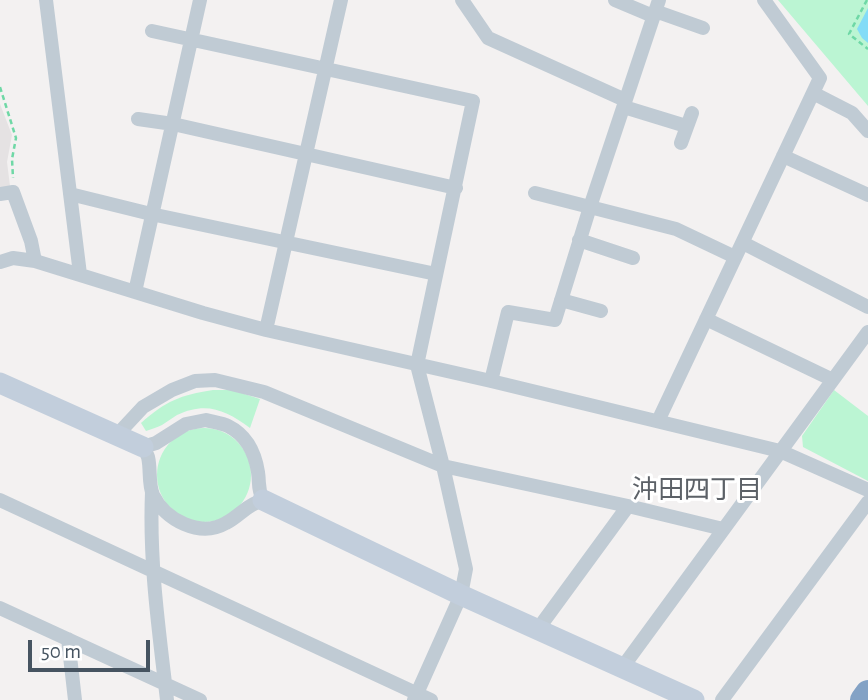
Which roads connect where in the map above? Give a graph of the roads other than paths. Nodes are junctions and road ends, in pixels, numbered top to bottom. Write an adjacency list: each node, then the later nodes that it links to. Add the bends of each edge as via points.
1 (46, 0): 23 (street)
2 (201, 0): 10 (street)
3 (341, 0): 11 (street)
4 (462, 0): 13 (street, via 488,38)
5 (615, 0): 7 (street)
6 (764, 0): 12 (street, via 820,78)
7 (656, 9): 8 (street); 13 (street)
8 (703, 28)
9 (152, 31): 10 (street)
10 (191, 40): 11 (street); 15 (street)
11 (326, 69): 18 (street); 20 (street, via 473,101)
12 (813, 93): 16 (street, via 852,113); 19 (street)
13 (624, 103): 17 (street, via 689,119); 25 (street)
14 (138, 118): 15 (street)
15 (173, 124): 18 (street); 26 (street)
16 (868, 131)
17 (681, 143)
18 (306, 155): 20 (street); 28 (street)
19 (783, 156): 24 (street); 29 (street)
20 (456, 188): 35 (street)
21 (7, 193): 33 (street, via 32,241)
22 (535, 193): 25 (street)
23 (70, 194): 26 (street); 34 (street)
24 (868, 195)
25 (590, 206): 27 (street); 30 (street, via 676,229)
26 (151, 214): 28 (street); 36 (street)
27 (579, 240): 31 (street); 37 (street)
28 (286, 242): 35 (street); 41 (street)
29 (743, 243): 30 (street); 38 (street)
30 (735, 257): 40 (street)
31 (633, 258)
32 (0, 261): 33 (street)
33 (35, 261): 34 (street)
34 (80, 274): 36 (street)
35 (436, 274): 43 (street)
36 (135, 292): 41 (street)
37 (561, 300): 39 (street); 45 (street, via 555,320 508,312)
38 (868, 307)
39 (601, 311)
40 (706, 319): 44 (street); 47 (street)
41 (267, 330): 43 (street)
42 (868, 332): 44 (street)
43 (417, 365): 45 (street); 51 (street)
44 (833, 380): 50 (street)
45 (491, 381): 47 (street)
46 (0, 383): 48 (street)
47 (657, 421): 50 (street)
48 (116, 436): 49 (street); 51 (street, via 143,407 172,390 195,381 215,380 264,391)
49 (144, 447): 53 (street); 55 (street, via 186,424 206,420 228,426 244,438 255,457)
50 (780, 451): 52 (street); 60 (street)
51 (443, 466): 57 (street); 62 (street, via 466,569)
52 (868, 490)
53 (152, 492): 58 (street); 59 (street)
54 (0, 500): 61 (street)
55 (262, 500): 58 (street, via 225,524 203,529); 62 (street)
56 (868, 502): 75 (street)
57 (628, 506): 60 (street); 64 (street)
58 (170, 516): 59 (street, via 156,519)
59 (150, 526): 61 (street)
60 (723, 529): 66 (street)
61 (152, 570): 67 (street); 69 (street)
62 (461, 595): 64 (street); 69 (street)
63 (0, 608): 65 (street)
64 (538, 629): 66 (street)
65 (68, 639): 67 (street); 70 (street)
66 (622, 668): 74 (street)
67 (166, 684): 71 (street); 72 (street)
68 (868, 693): 76 (highway)
69 (415, 697): 73 (street)
70 (75, 700)
71 (167, 700)
72 (200, 700)
73 (431, 700)
74 (694, 700)
75 (722, 700)
76 (863, 700)

